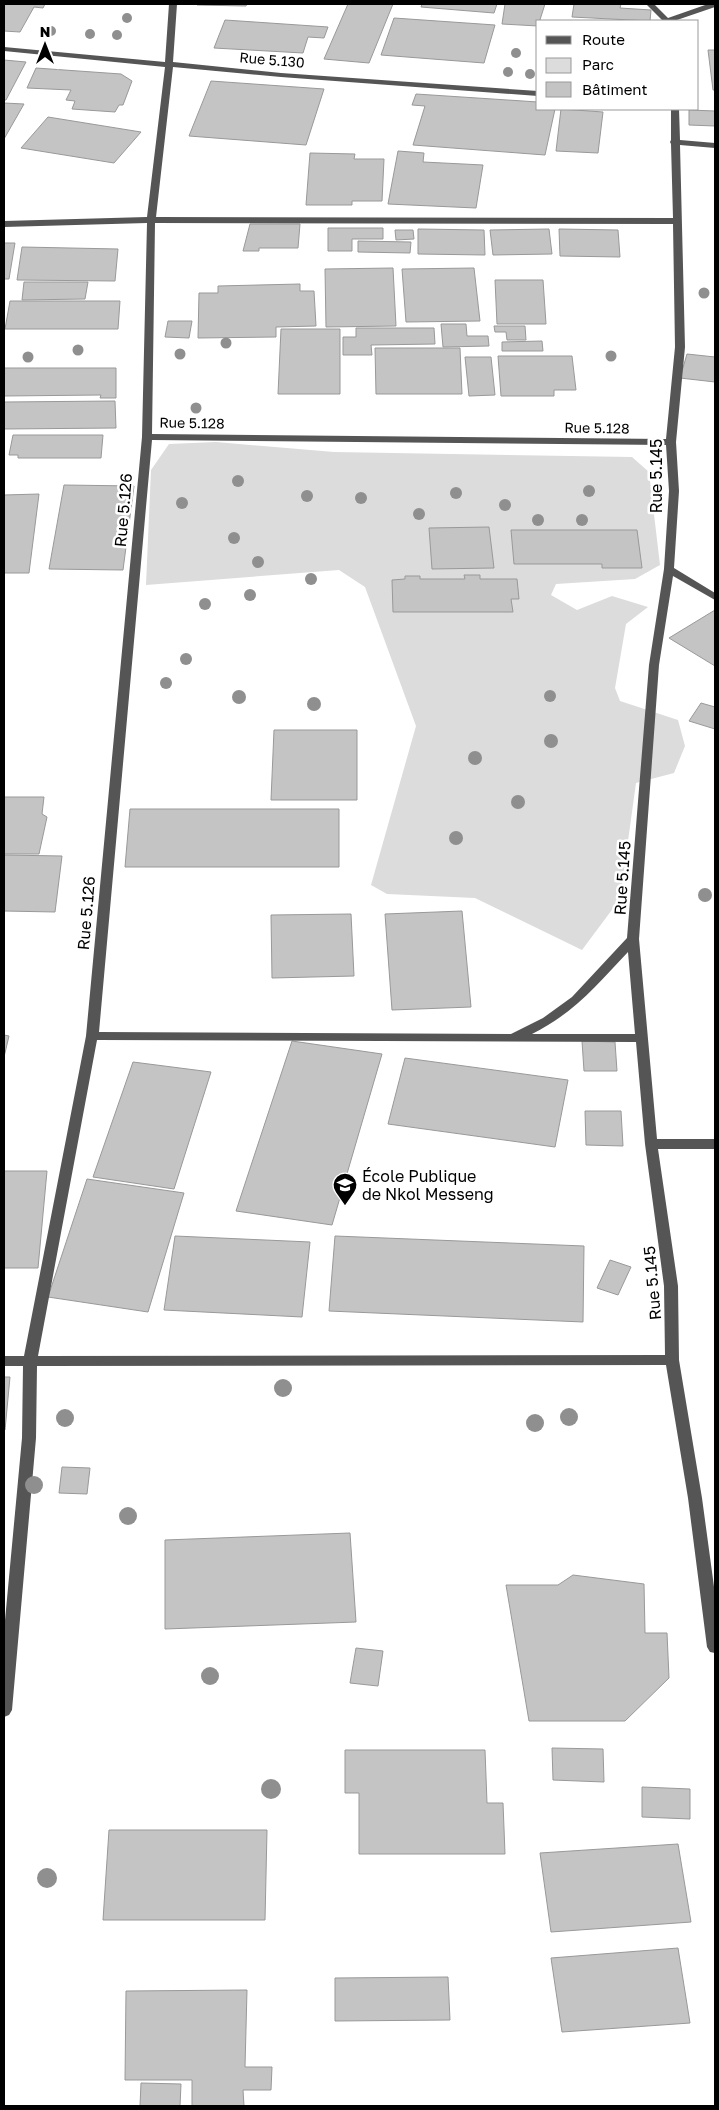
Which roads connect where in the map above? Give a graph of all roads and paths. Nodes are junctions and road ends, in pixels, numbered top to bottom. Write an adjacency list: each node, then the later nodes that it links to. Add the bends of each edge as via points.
1 (173, 4): 7 (street, Rue 5.128)
2 (650, 4): 4 (street)
3 (715, 4): 5 (street)
4 (666, 20)
5 (670, 20)
6 (4, 49): 7 (street, Rue 5.130)
7 (170, 64): 8 (street, Rue 5.130); 12 (street, Rue 5.128)
8 (536, 94)
9 (674, 110): 10 (street, Rue 5.145)
10 (674, 142): 11 (street); 13 (street, Rue 5.145, via 678,182)
11 (715, 144)
12 (151, 220): 13 (street); 14 (street); 15 (street, Rue 5.128)
13 (676, 221): 16 (street, Rue 5.145, via 680,347)
14 (4, 224)
15 (147, 437): 16 (street, Rue 5.128); 20 (street, Rue 5.126)
16 (671, 442): 17 (street, Rue 5.145, via 674,492)
17 (669, 569): 18 (street); 19 (street, Rue 5.145, via 654,665)
18 (715, 596)
19 (634, 939): 21 (street, via 576,1000); 22 (street, Rue 5.145)
20 (92, 1036): 21 (street); 27 (street, Rue 5.126)
21 (513, 1038): 22 (street)
22 (642, 1038): 23 (street, Rue 5.145)
23 (651, 1144): 24 (street); 25 (street, Rue 5.145, via 671,1286)
24 (715, 1144)
25 (672, 1360): 27 (street); 28 (street, Rue 5.145)
26 (4, 1361): 27 (street)
27 (30, 1362): 29 (street, Rue 5.126, via 29,1438)
28 (715, 1647)
29 (4, 1710)

